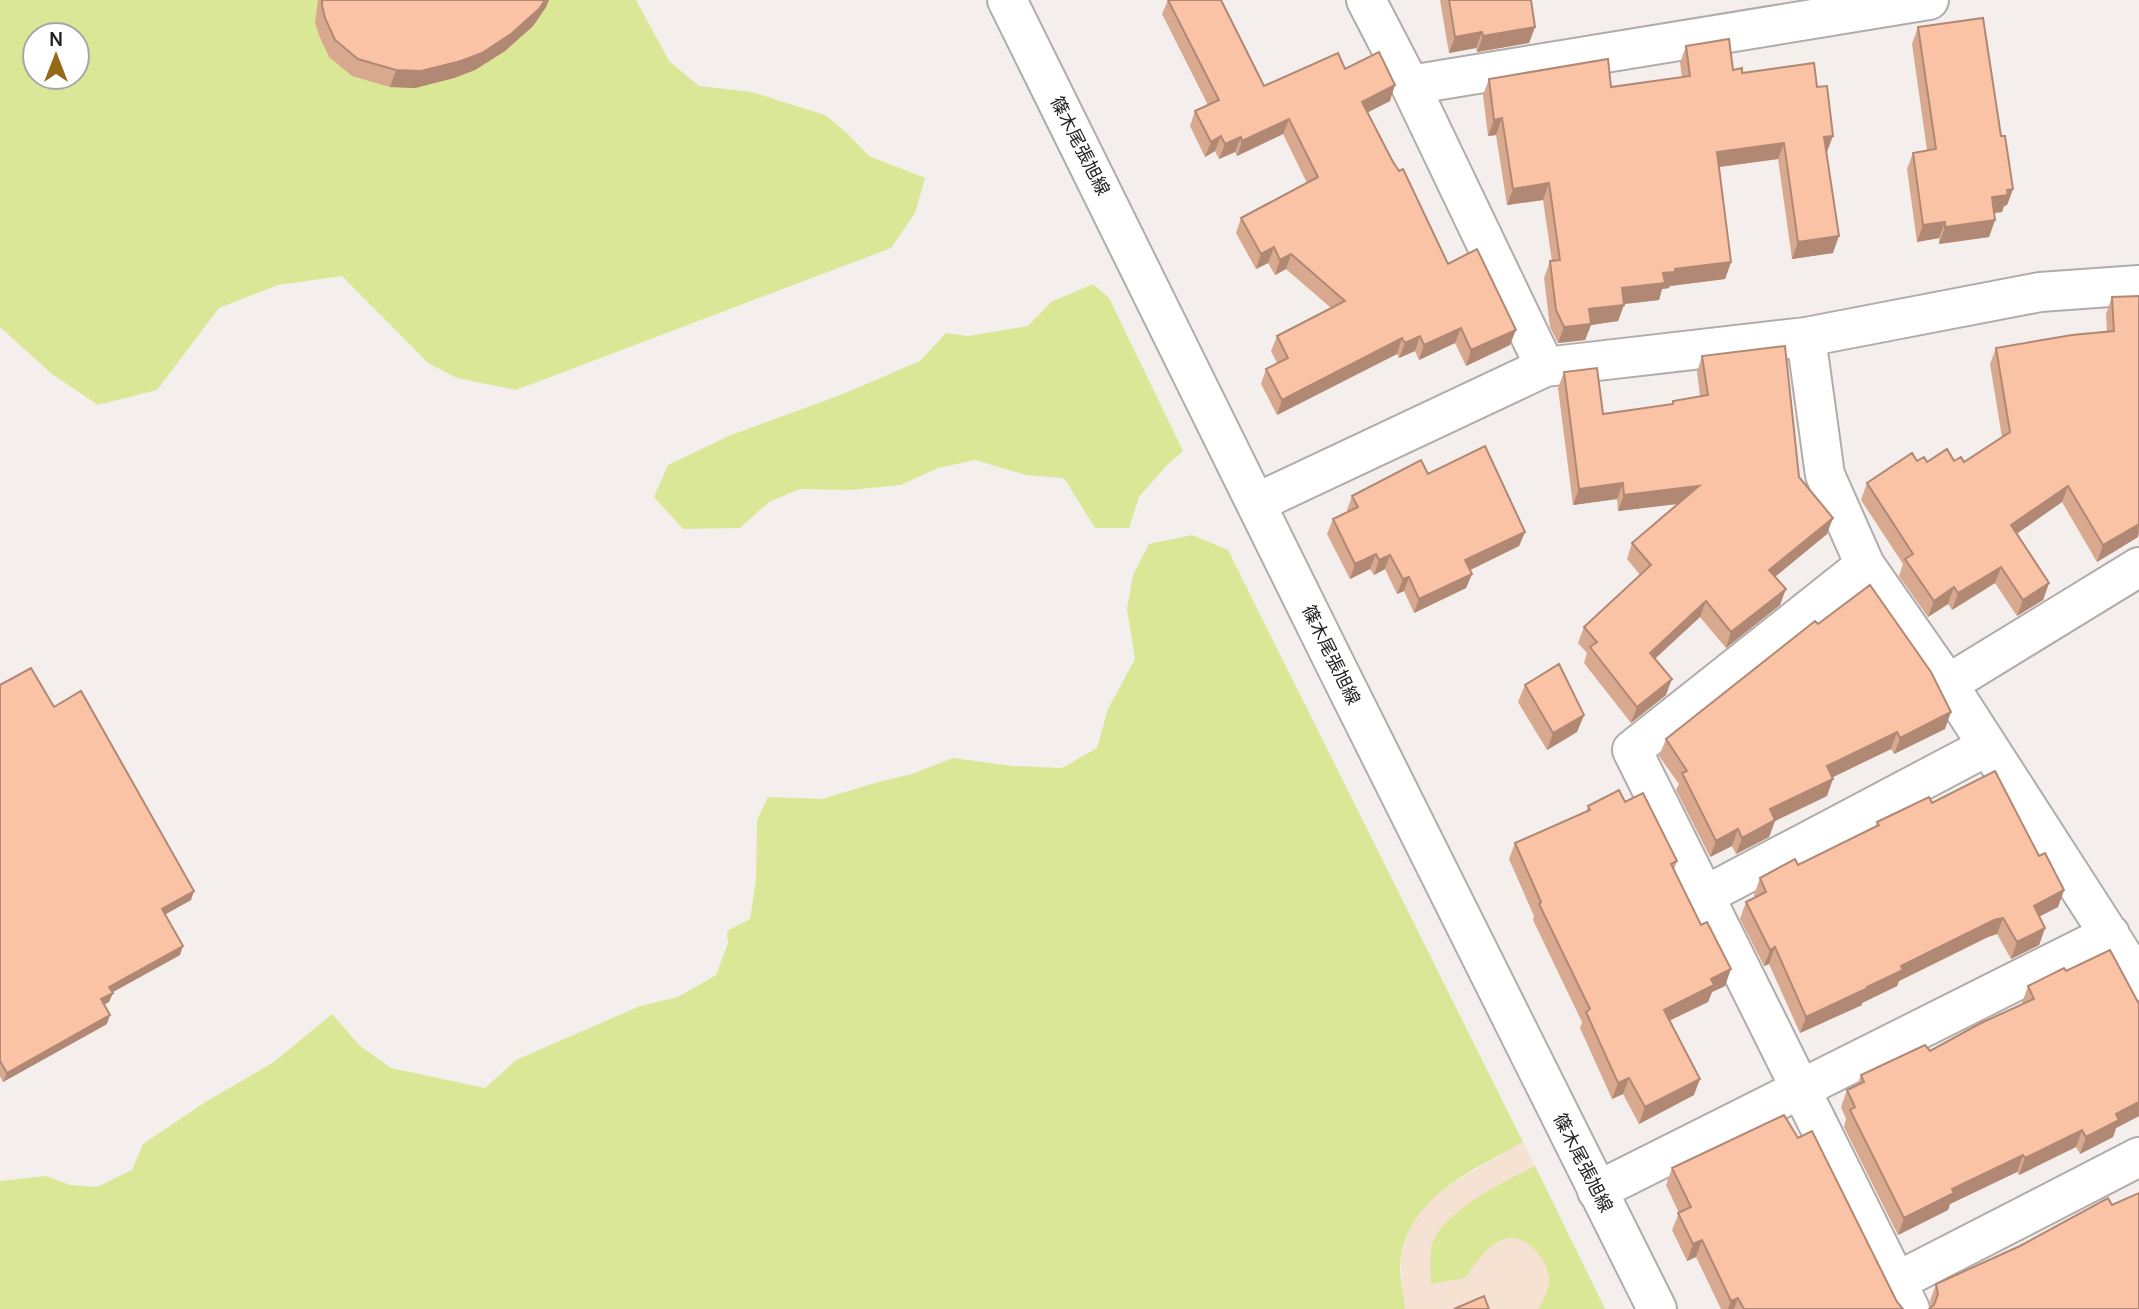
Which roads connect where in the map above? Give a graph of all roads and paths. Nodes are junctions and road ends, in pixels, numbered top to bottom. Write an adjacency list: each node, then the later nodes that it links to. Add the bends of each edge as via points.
1 (1007, 0): 8 (street, 篠木尾張旭線)
2 (1366, 0): 4 (street)
3 (1929, 0): 4 (street)
4 (1410, 85): 7 (street)
5 (2139, 285): 6 (street, via 2040,292)
6 (1806, 337): 7 (street); 9 (street, via 1825,475)
7 (1545, 367): 8 (street)
8 (1256, 503): 18 (street, 篠木尾張旭線)
9 (1866, 565): 11 (street); 13 (street, via 1632,750)
10 (2139, 567): 11 (street)
11 (1948, 684): 12 (street)
12 (1988, 746): 13 (street); 14 (street)
13 (1704, 896): 16 (street)
14 (2110, 934): 15 (street); 16 (street)
15 (2139, 981)
16 (1800, 1090): 18 (street); 19 (street)
17 (2139, 1157): 19 (street)
18 (1597, 1191): 20 (street, 篠木尾張旭線)
19 (1903, 1296)
20 (1657, 1309)

